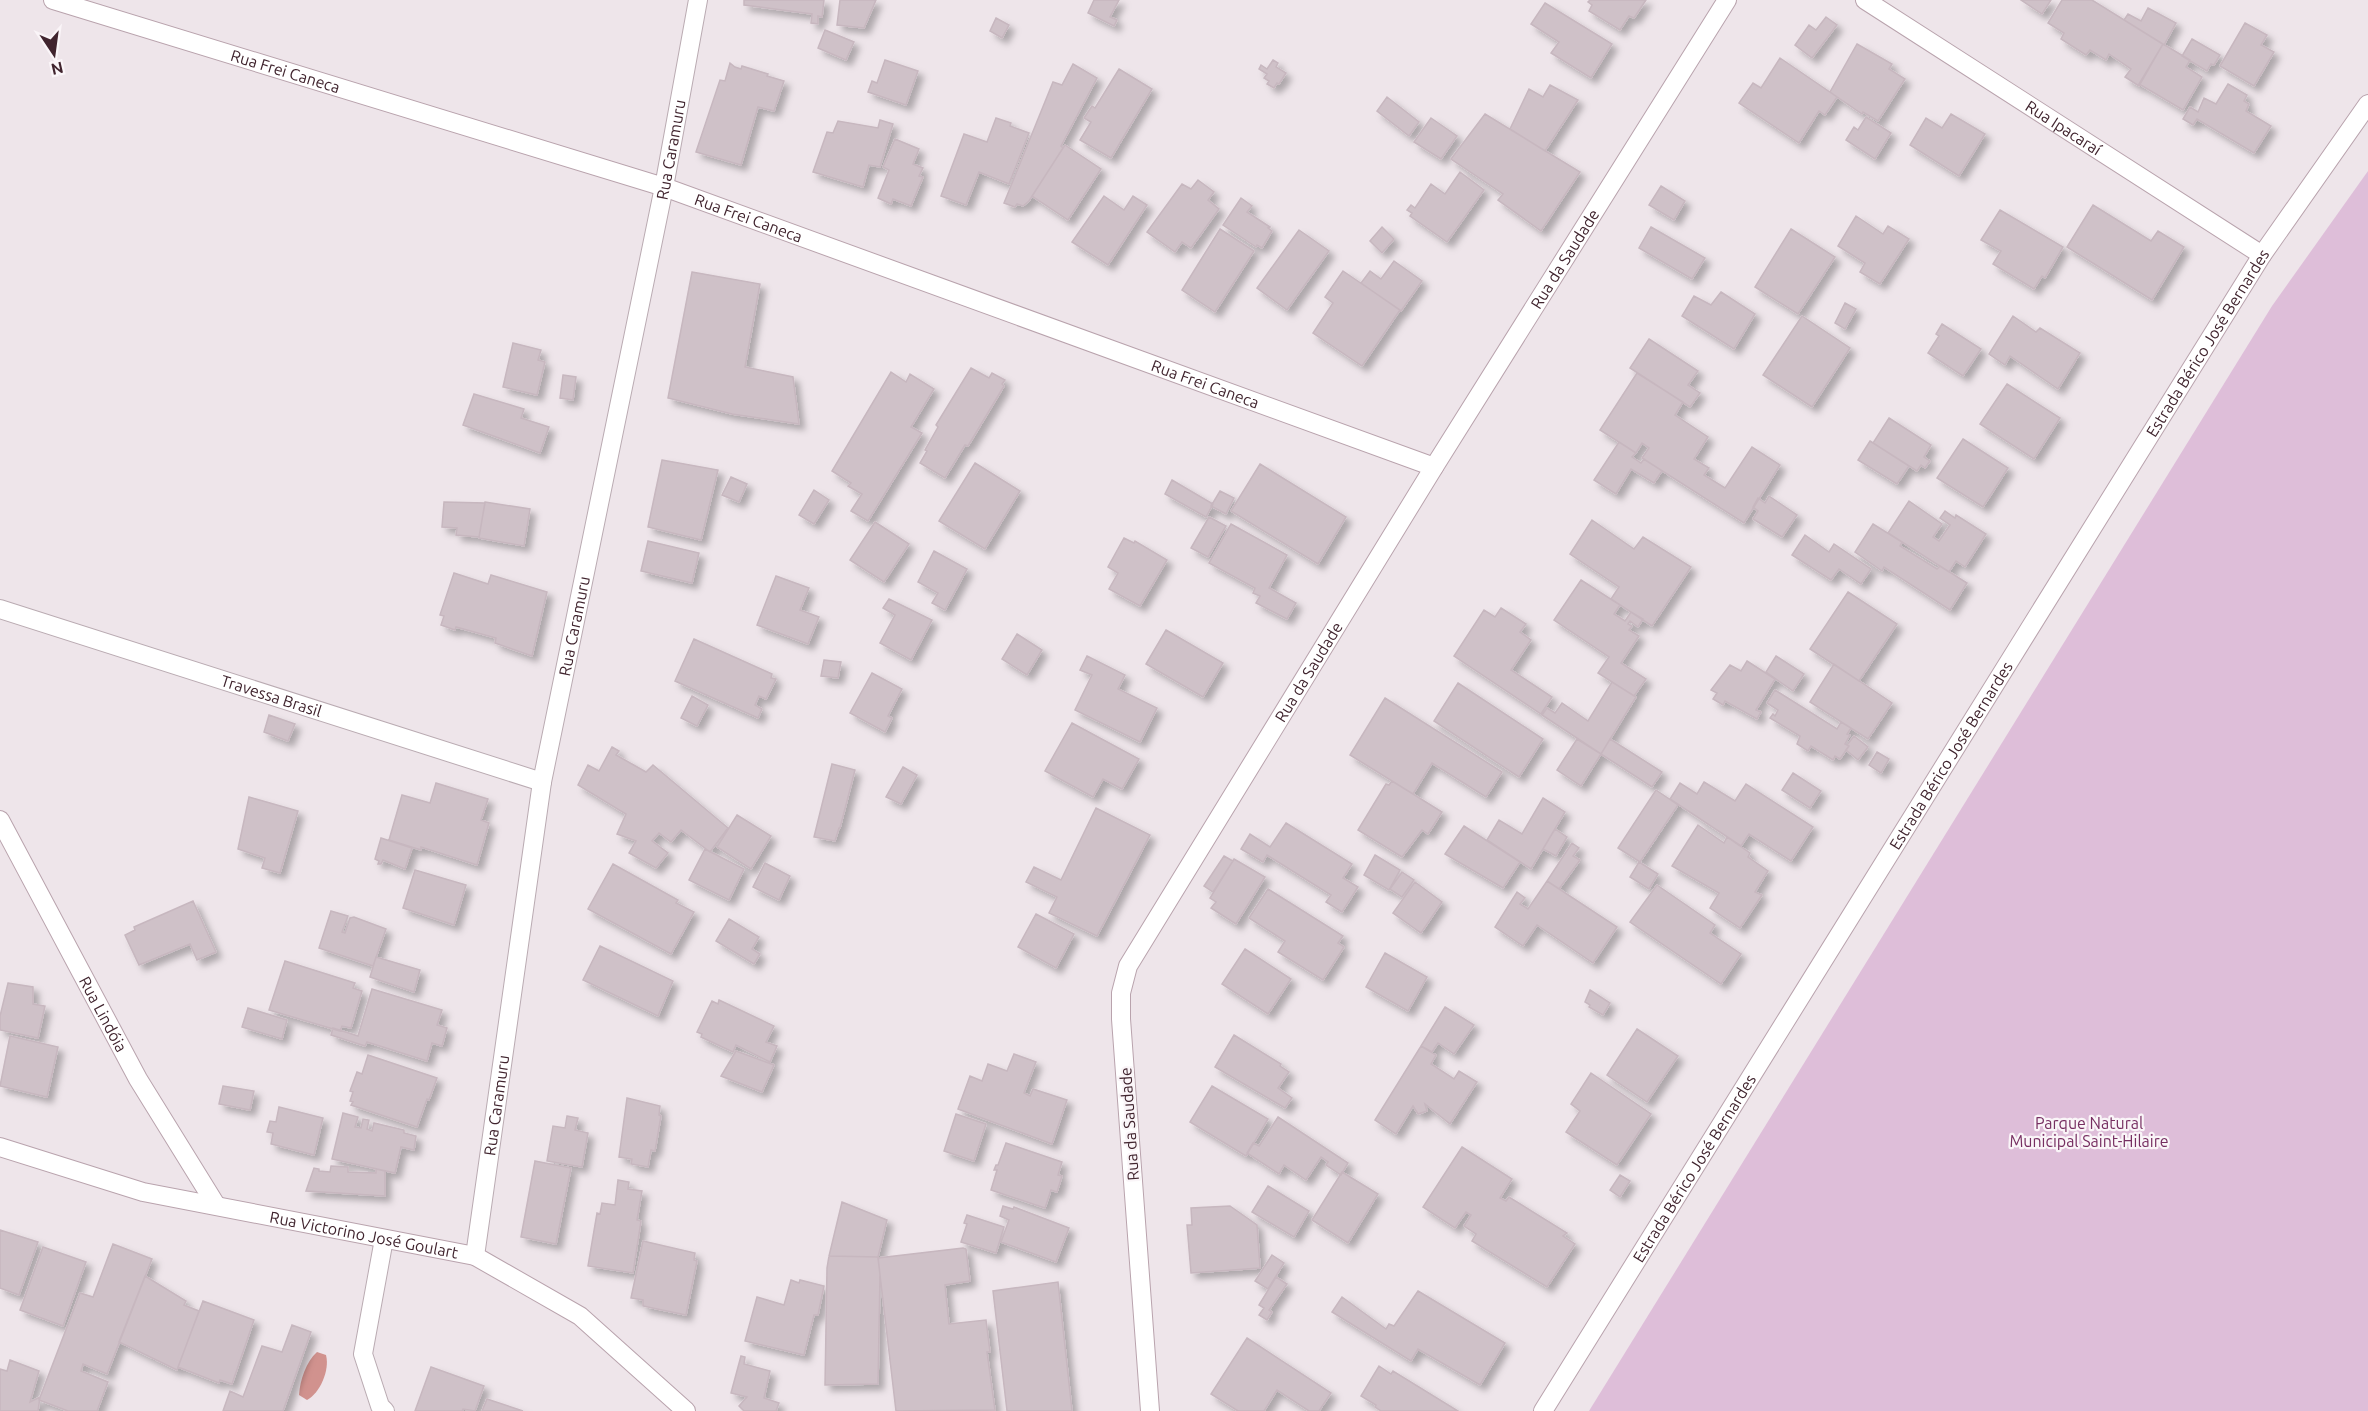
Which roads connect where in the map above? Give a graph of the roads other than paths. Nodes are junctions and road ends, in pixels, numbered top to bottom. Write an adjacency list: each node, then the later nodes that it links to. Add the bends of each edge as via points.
1 (52, 0): 5 (street, Rua Frei Caneca)
2 (698, 0): 7 (street, Rua Caramuru)
3 (1727, 0): 9 (street, Rua da Saudade)
4 (1865, 0): 8 (street, Rua Ipacaraí)
5 (84, 5): 7 (street, Rua Frei Caneca)
6 (2368, 104): 8 (street, Estrada Bérico José Bernardes)
7 (664, 187): 9 (street, Rua Frei Caneca); 11 (street, Rua Caramuru)
8 (2262, 255): 20 (street, Estrada Bérico José Bernardes)
9 (1434, 467): 19 (street, Rua da Saudade, via 1128,966 1121,993 1121,1019)
10 (0, 609): 11 (street, Travessa Brasil)
11 (542, 782): 16 (street, Rua Caramuru)
12 (0, 820): 14 (street, Rua Lindóia, via 138,1079)
13 (0, 1147): 14 (street, Rua Victorino José Goulart, via 143,1192)
14 (216, 1205): 15 (street, Rua Victorino José Goulart)
15 (384, 1239): 16 (street, Rua Victorino José Goulart); 17 (street, via 363,1354)
16 (475, 1256): 18 (street, Rua Victorino José Goulart, via 580,1316)
17 (385, 1411)
18 (686, 1411)
19 (1150, 1411)
20 (1543, 1411)

